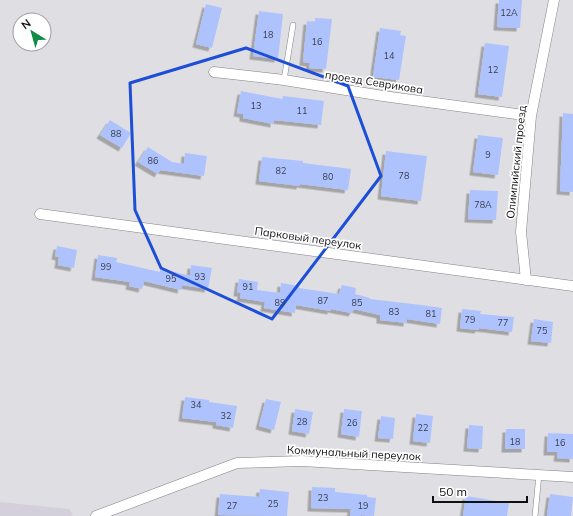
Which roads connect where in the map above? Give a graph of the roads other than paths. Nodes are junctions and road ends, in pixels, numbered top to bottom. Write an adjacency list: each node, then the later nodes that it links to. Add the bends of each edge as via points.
1 (554, 0): 5 (street, Олимпийский проезд)
2 (293, 25): 4 (lane)
3 (214, 72): 4 (street, проезд Севрикова)
4 (284, 80): 5 (street, проезд Севрикова)
5 (531, 116): 7 (street, Олимпийский проезд, via 521,232)
6 (40, 214): 7 (street, Парковый переулок)
7 (526, 280): 8 (street, Парковый переулок)
8 (573, 286)
9 (539, 474): 10 (street, Коммунальный переулок); 11 (street, Коммунальный переулок, via 302,461 237,463); 12 (lane)
10 (573, 477)
11 (96, 516)
12 (535, 516)

